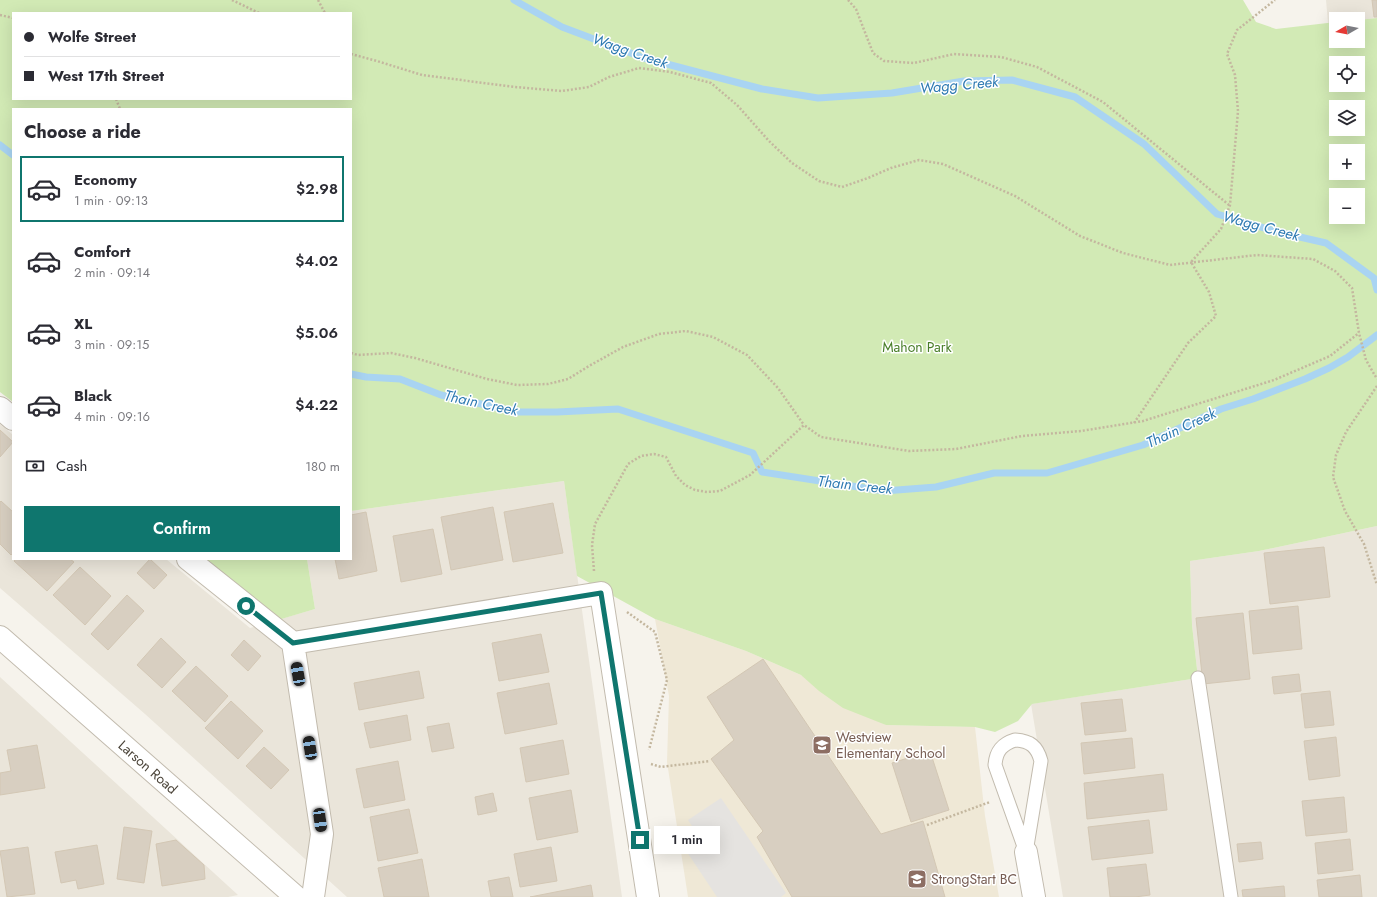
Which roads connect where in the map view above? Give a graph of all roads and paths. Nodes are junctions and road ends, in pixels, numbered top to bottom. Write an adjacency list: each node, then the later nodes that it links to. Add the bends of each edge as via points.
1 (232, 0): 5 (path)
2 (318, 0): 6 (path)
3 (848, 0): 10 (path, via 856,8 873,52 884,61 914,63 954,54 1001,57 1037,67 1103,102)
4 (1275, 0): 10 (path, via 1237,30 1227,54 1235,75 1238,112)
5 (256, 12)
6 (325, 12)
7 (0, 15): 8 (path)
8 (12, 18)
9 (352, 54): 11 (path, via 422,75 562,91 589,87 609,77 639,68 670,72 711,83 737,105 768,141 819,181 842,187 919,160 943,164 1016,196 1080,236 1116,250 1170,265)
10 (1230, 205): 11 (path, via 1220,229)
11 (1191, 262): 12 (path, via 1257,255 1313,259 1335,271 1352,288); 18 (path, via 1209,292 1216,316 1188,343)
12 (1359, 333): 14 (path, via 1366,360); 18 (path, via 1330,356 1274,380)
13 (352, 353): 19 (path, via 391,353 517,385 548,384 568,379 623,347 659,334 686,331 714,337 747,355 778,388)
14 (1377, 379)
15 (1377, 386): 21 (path, via 1346,432 1336,455 1334,477 1345,511 1364,544)
16 (0, 408): 17 (street)
17 (12, 417)
18 (1134, 423): 19 (path, via 1022,436 956,449 909,451 821,438)
19 (804, 424): 22 (path, via 750,475 720,492 695,490 685,485 676,476 666,457 654,454 640,456 628,464 595,524 592,545 593,568)
20 (189, 560): 24 (street)
21 (1377, 586)
22 (601, 593): 24 (street); 26 (path, via 655,632 667,680); 34 (street)
23 (0, 637): 32 (street, Larson Road)
24 (293, 643): 33 (street, via 322,834)
25 (1198, 678): 36 (lane)
26 (648, 755)
27 (710, 761): 28 (path, via 661,767)
28 (646, 762)
29 (993, 802): 30 (path)
30 (927, 825)
31 (1026, 852): 31 (lane, via 1041,761 1032,745 1015,740 1000,748 995,765); 35 (street)
32 (296, 897)
33 (313, 897)
34 (648, 897)
35 (1034, 897)
36 (1231, 897)

